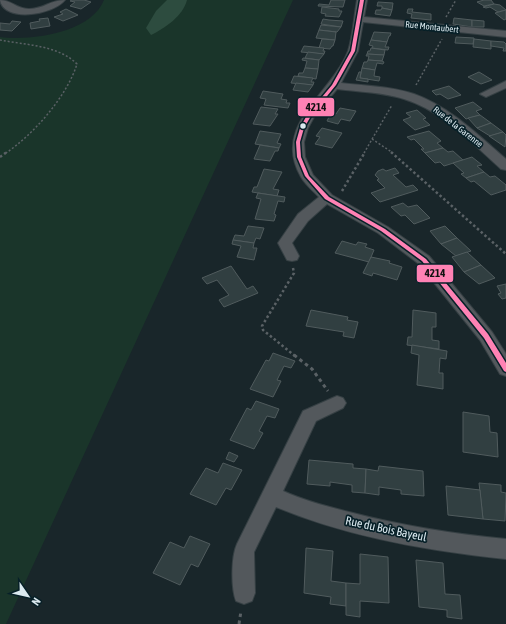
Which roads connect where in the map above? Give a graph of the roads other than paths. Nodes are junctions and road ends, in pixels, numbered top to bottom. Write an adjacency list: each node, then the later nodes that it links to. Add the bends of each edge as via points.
1 (3, 0): 2 (street, via 13,10 29,12 45,9)
2 (60, 0)
3 (362, 0): 4 (street)
4 (359, 19): 5 (street, Rue Montaubert); 7 (street, via 353,51)
5 (506, 34)
6 (506, 84): 8 (street)
7 (334, 85): 9 (street, Rue de la Garenne, via 404,96 428,104); 10 (street, via 308,116 298,142 299,157 307,176)
8 (486, 94)
9 (506, 166)
10 (331, 201): 11 (street, via 308,211 297,223 285,243); 12 (street, via 388,233 424,260 486,336)
11 (292, 256)
12 (506, 369)
13 (337, 403): 14 (street, via 309,416)
14 (271, 495): 15 (street, Rue du Bois Bayeul, via 297,508 390,532 464,545); 16 (street, via 244,551)
15 (506, 549)
16 (244, 593)

